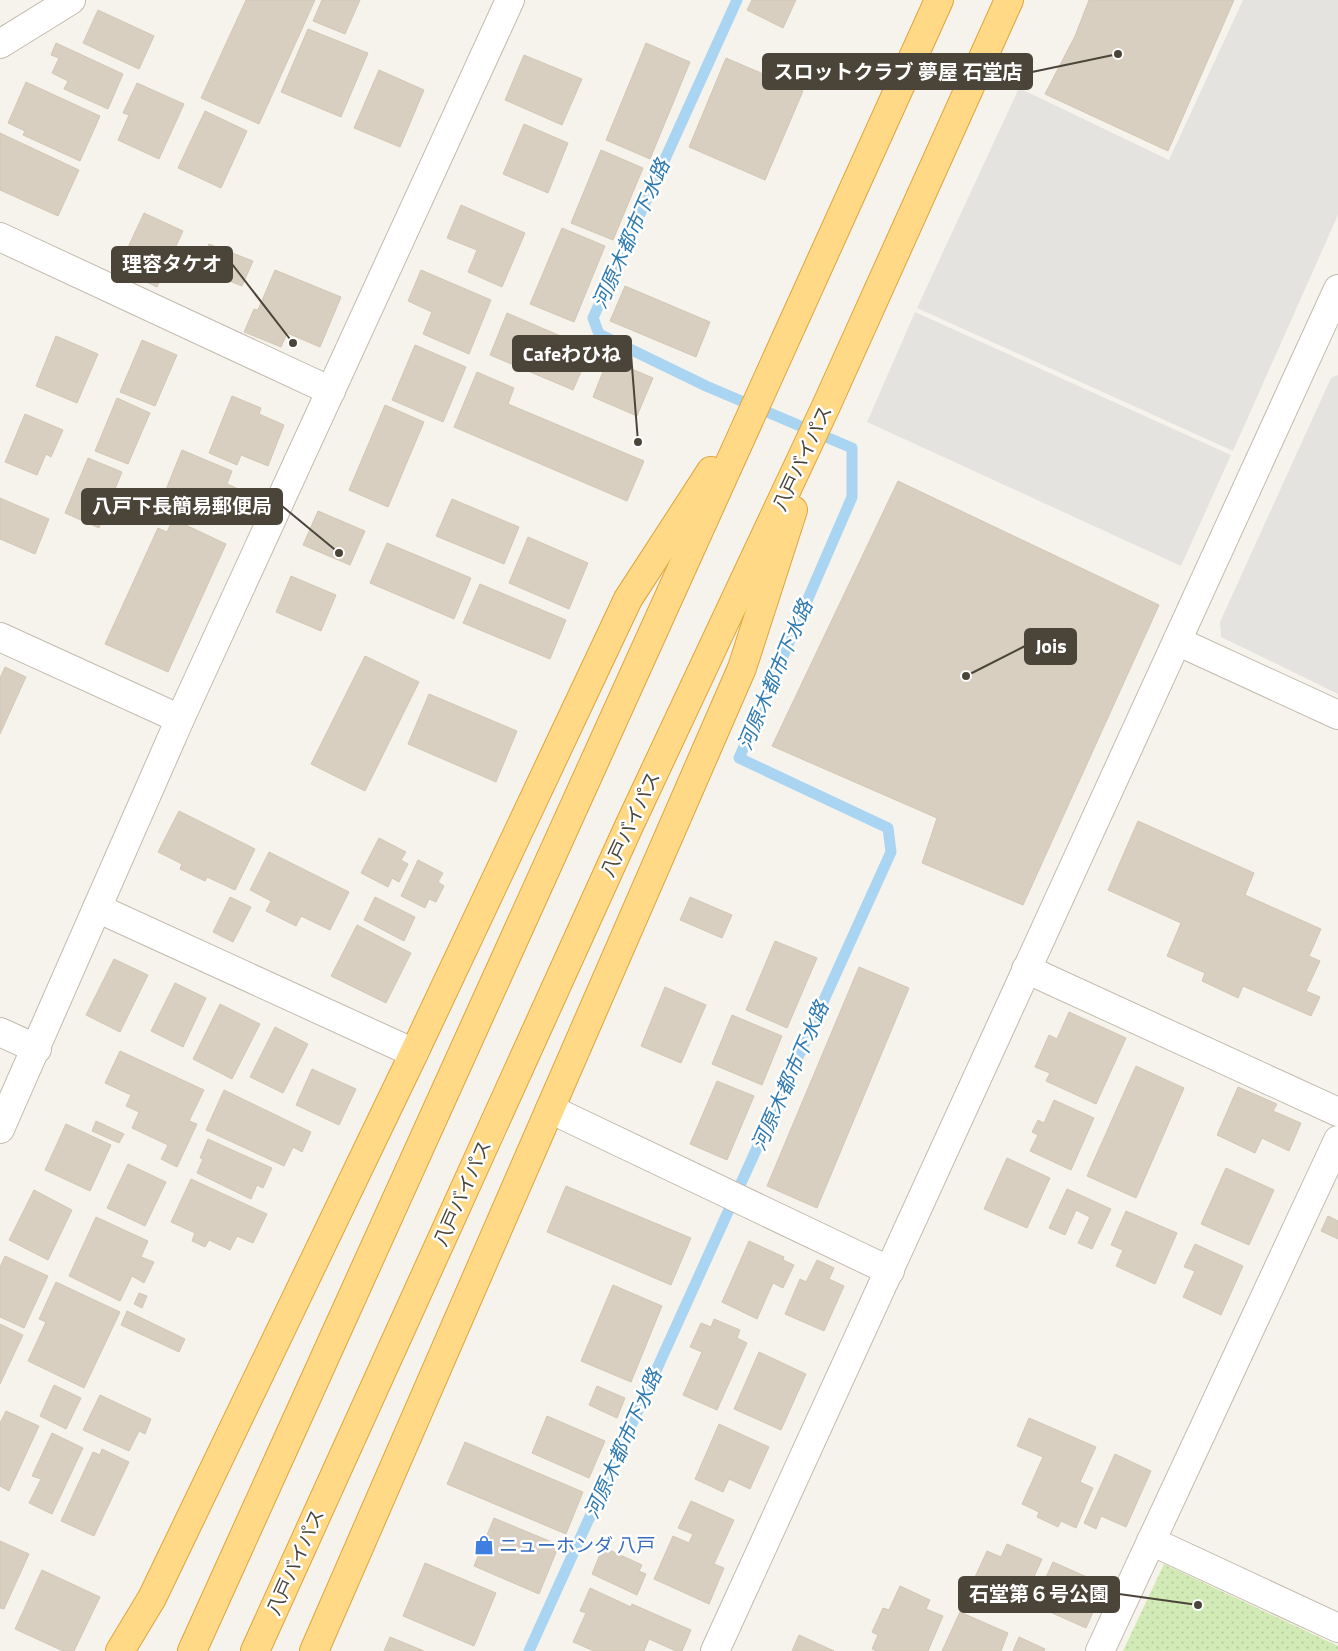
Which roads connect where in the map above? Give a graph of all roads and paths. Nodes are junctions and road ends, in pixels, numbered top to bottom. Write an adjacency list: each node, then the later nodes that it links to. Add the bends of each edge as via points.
1 (71, 0): 5 (street)
2 (510, 0): 9 (street)
3 (939, 0): 10 (highway)
4 (1009, 0): 11 (highway, 八戸バイパス)
5 (0, 44)
6 (0, 237): 9 (street)
7 (1338, 289): 8 (street)
8 (1329, 334): 13 (street)
9 (331, 391): 15 (street)
10 (760, 395): 20 (highway, via 628,599); 29 (highway)
11 (827, 404): 21 (highway, via 742,668); 30 (highway, 八戸バイパス, via 628,826)
12 (0, 637): 15 (street)
13 (1177, 641): 14 (street); 17 (street)
14 (1338, 715)
15 (180, 720): 16 (street)
16 (97, 908): 19 (street); 20 (street)
17 (1026, 969): 22 (street); 25 (street)
18 (0, 1032): 19 (street)
19 (37, 1049): 23 (street)
20 (414, 1053): 28 (highway, via 156,1589)
21 (550, 1109): 25 (street); 31 (highway)
22 (1338, 1112)
23 (0, 1129)
24 (1338, 1140): 26 (street)
25 (890, 1271): 32 (street)
26 (1151, 1541): 27 (street); 33 (street)
27 (1338, 1628)
28 (120, 1651)
29 (192, 1651)
30 (255, 1651)
31 (314, 1651)
32 (715, 1651)
33 (1100, 1651)

